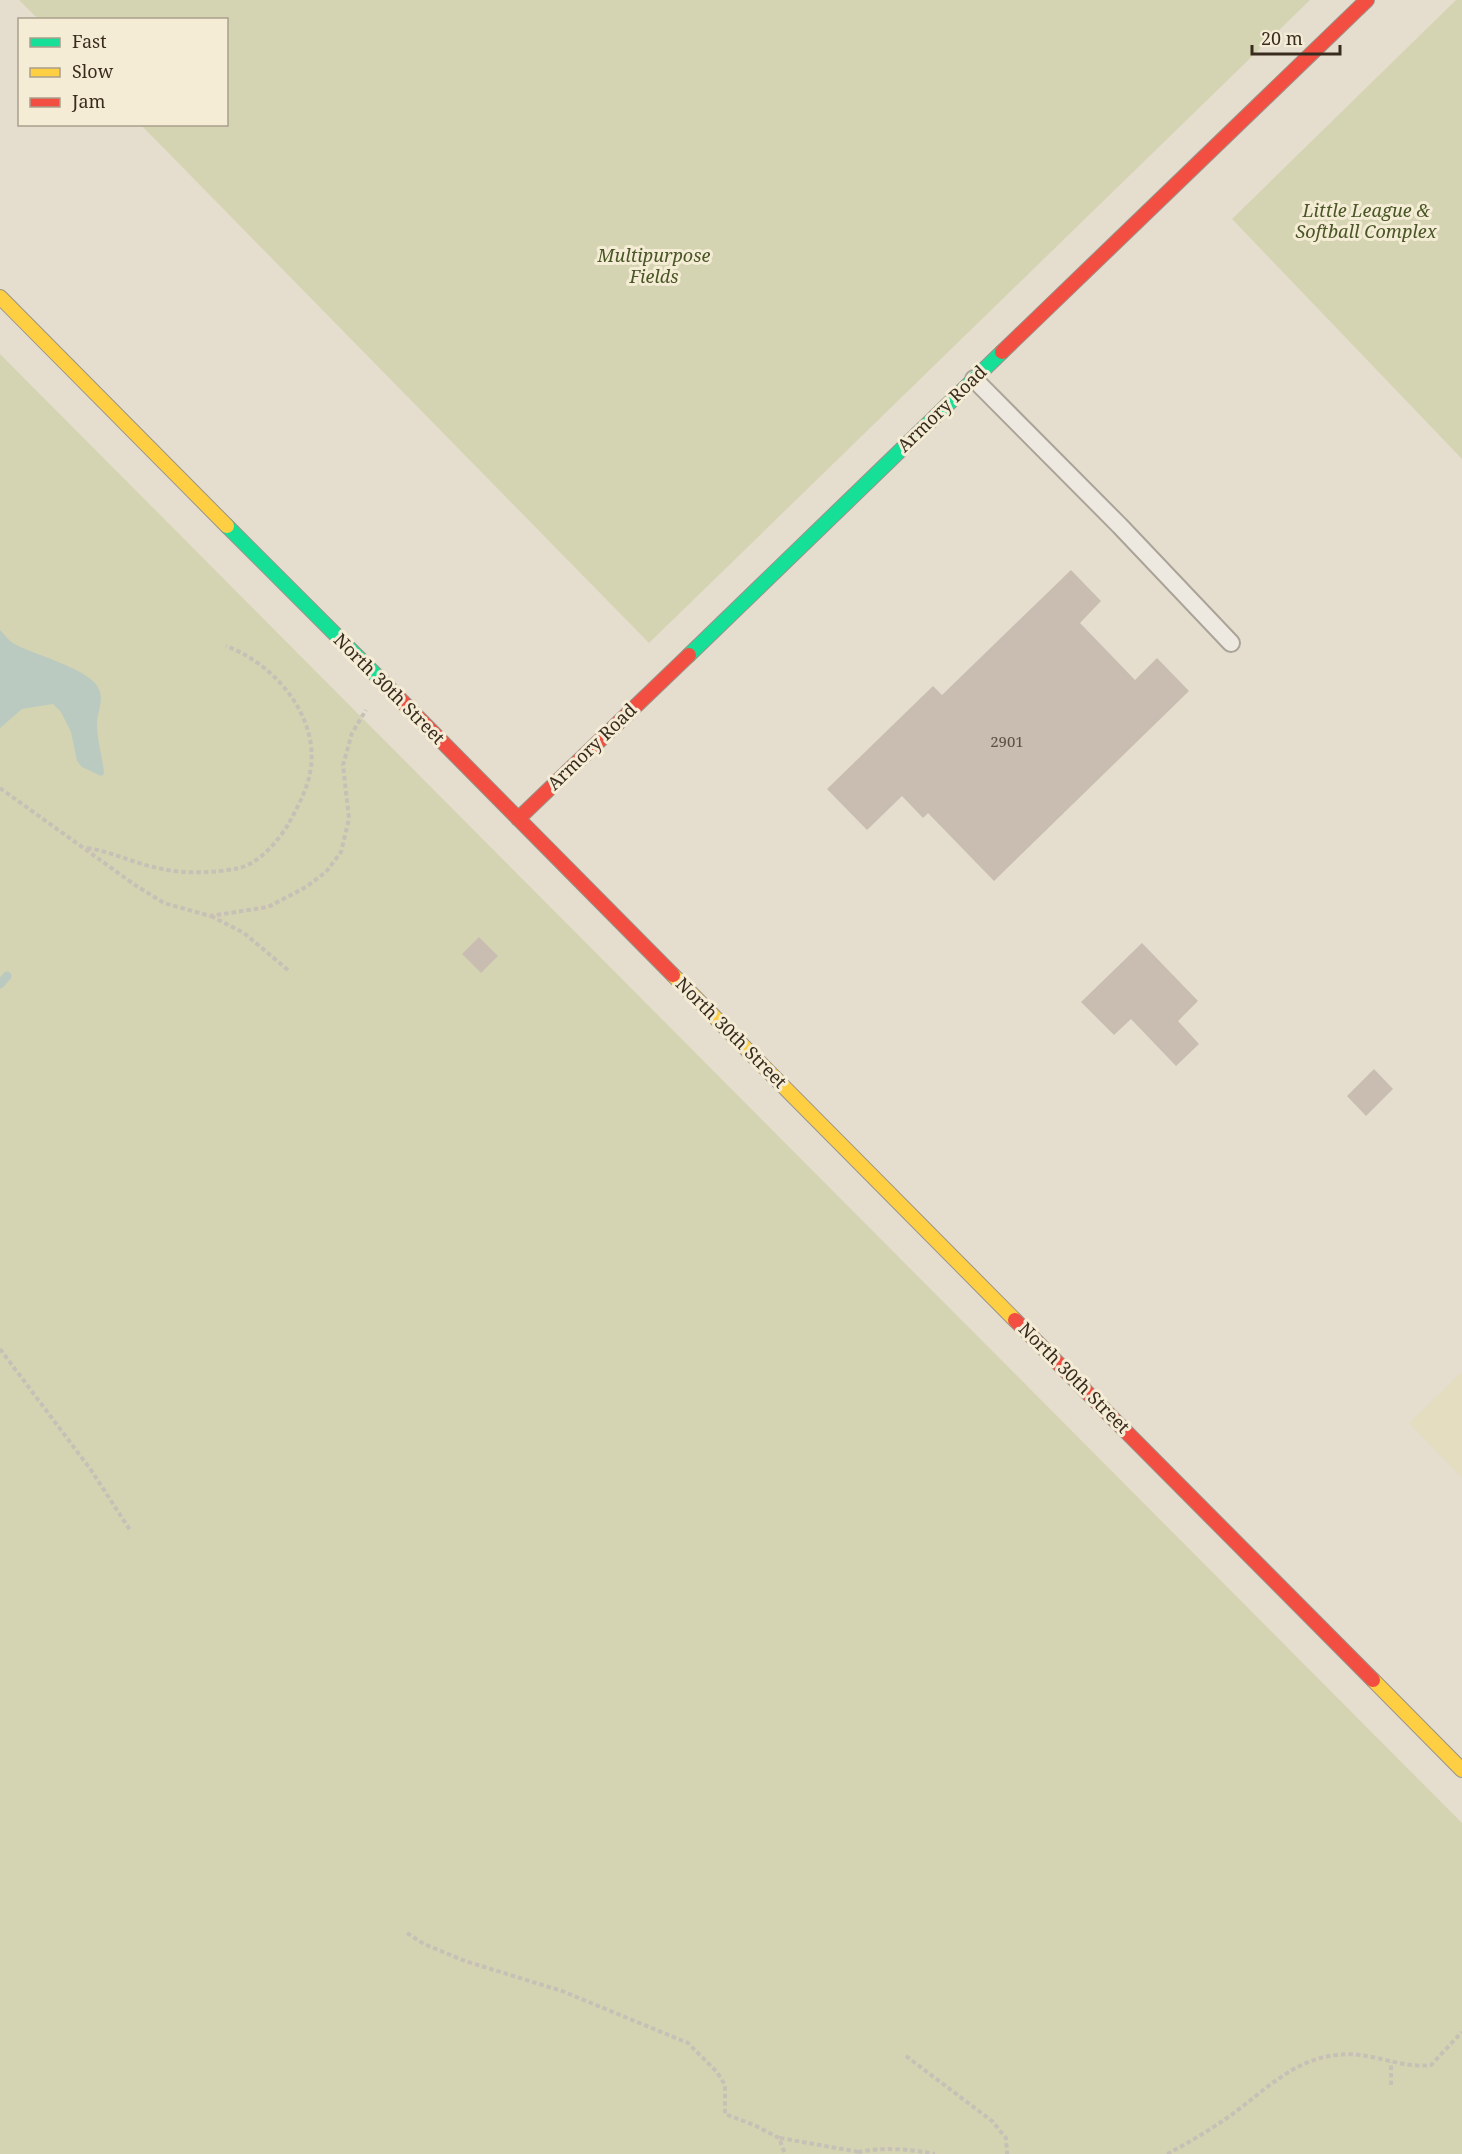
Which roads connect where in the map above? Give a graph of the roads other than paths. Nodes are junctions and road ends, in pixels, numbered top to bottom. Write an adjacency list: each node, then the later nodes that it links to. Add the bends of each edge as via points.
1 (1367, 0): 3 (main road, Armory Road)
2 (0, 297): 5 (main road, North 30th Street)
3 (974, 379): 4 (lane); 5 (main road, Armory Road)
4 (1231, 643)
5 (518, 819): 6 (main road, North 30th Street)
6 (1462, 1770)

